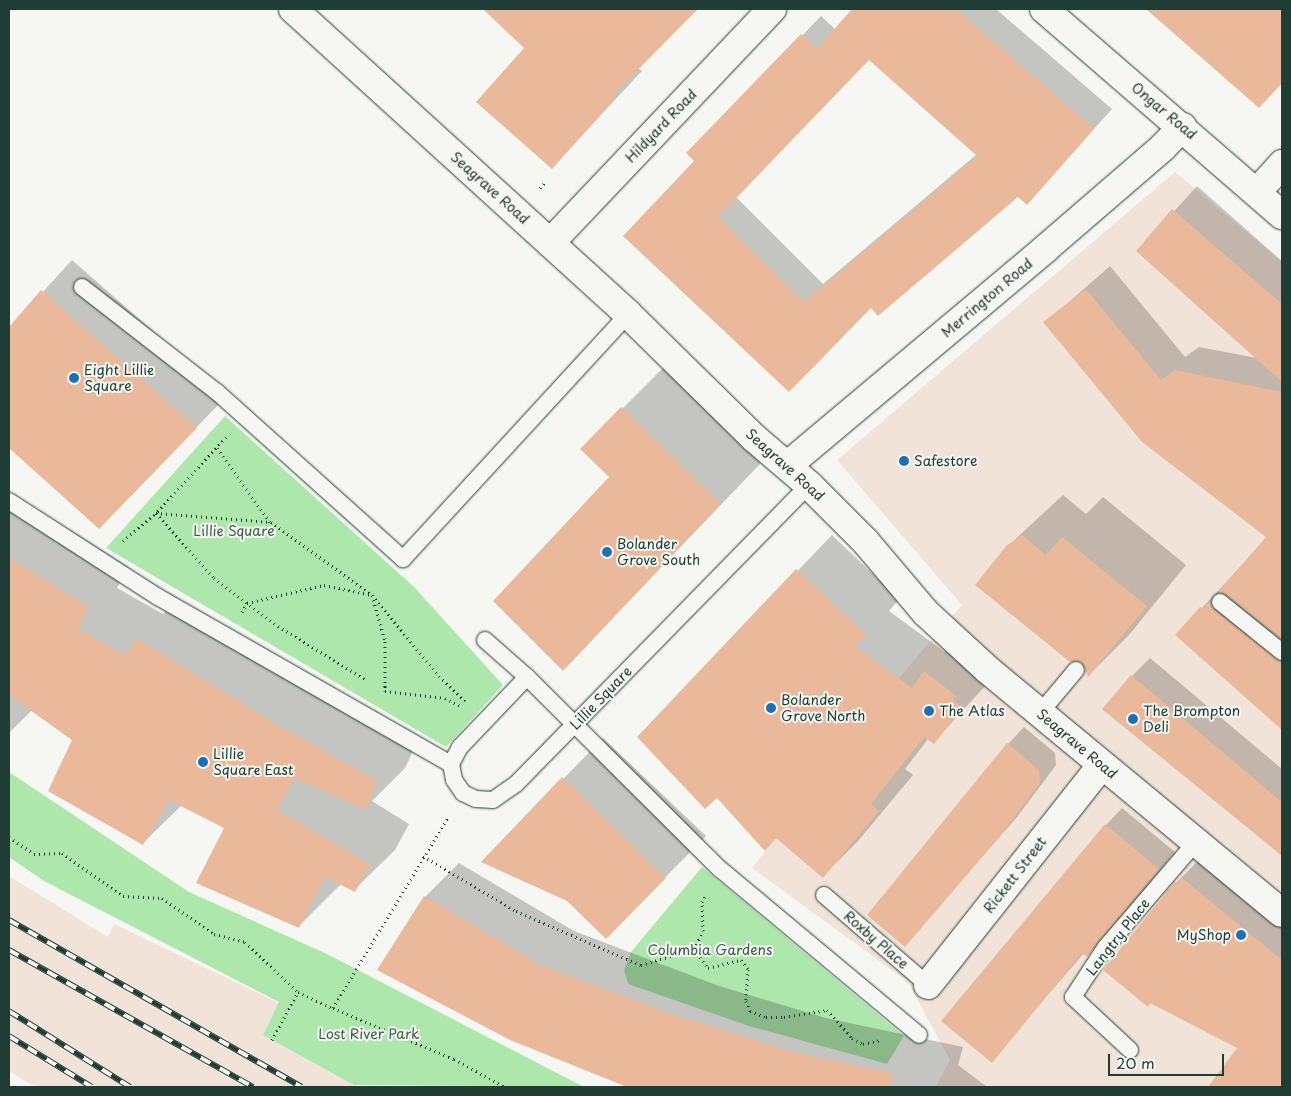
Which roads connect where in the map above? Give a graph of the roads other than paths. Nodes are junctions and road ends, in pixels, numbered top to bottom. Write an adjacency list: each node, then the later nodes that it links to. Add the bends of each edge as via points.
1 (294, 9): 8 (street, Seagrave Road)
2 (772, 9): 8 (street, Hildyard Road)
3 (1044, 9): 4 (street, Ongar Road)
4 (1182, 127): 6 (street, Ongar Road); 11 (street, Merrington Road, via 1045,249)
5 (1282, 164): 6 (street)
6 (1258, 192): 7 (street, Ongar Road)
7 (1282, 215)
8 (550, 243): 10 (street, Seagrave Road)
9 (82, 287): 10 (lane, via 217,392 403,559)
10 (628, 314): 11 (street, Seagrave Road, via 754,437)
11 (788, 465): 12 (street, Seagrave Road)
12 (809, 485): 19 (street, Seagrave Road, via 865,541 926,613); 20 (lane, Lillie Square)
13 (9, 501): 21 (lane, via 228,637)
14 (1220, 602): 16 (lane)
15 (485, 640): 18 (lane)
16 (1282, 652)
17 (1076, 670): 19 (lane)
18 (527, 677): 20 (lane); 21 (lane, via 460,747)
19 (1040, 713): 22 (street, Seagrave Road)
20 (574, 727): 21 (lane, Lillie Square, via 516,784 493,800 476,799 463,793 454,780); 27 (lane, via 720,869)
21 (452, 764)
22 (1102, 765): 23 (street, Seagrave Road); 26 (street, Rickett Street)
23 (1196, 842): 25 (street, Seagrave Road); 28 (lane, Langtry Place, via 1106,948 1073,997)
24 (824, 894): 26 (lane, Roxby Place)
25 (1282, 913)
26 (928, 985)
27 (919, 1035)
28 (1130, 1050)

